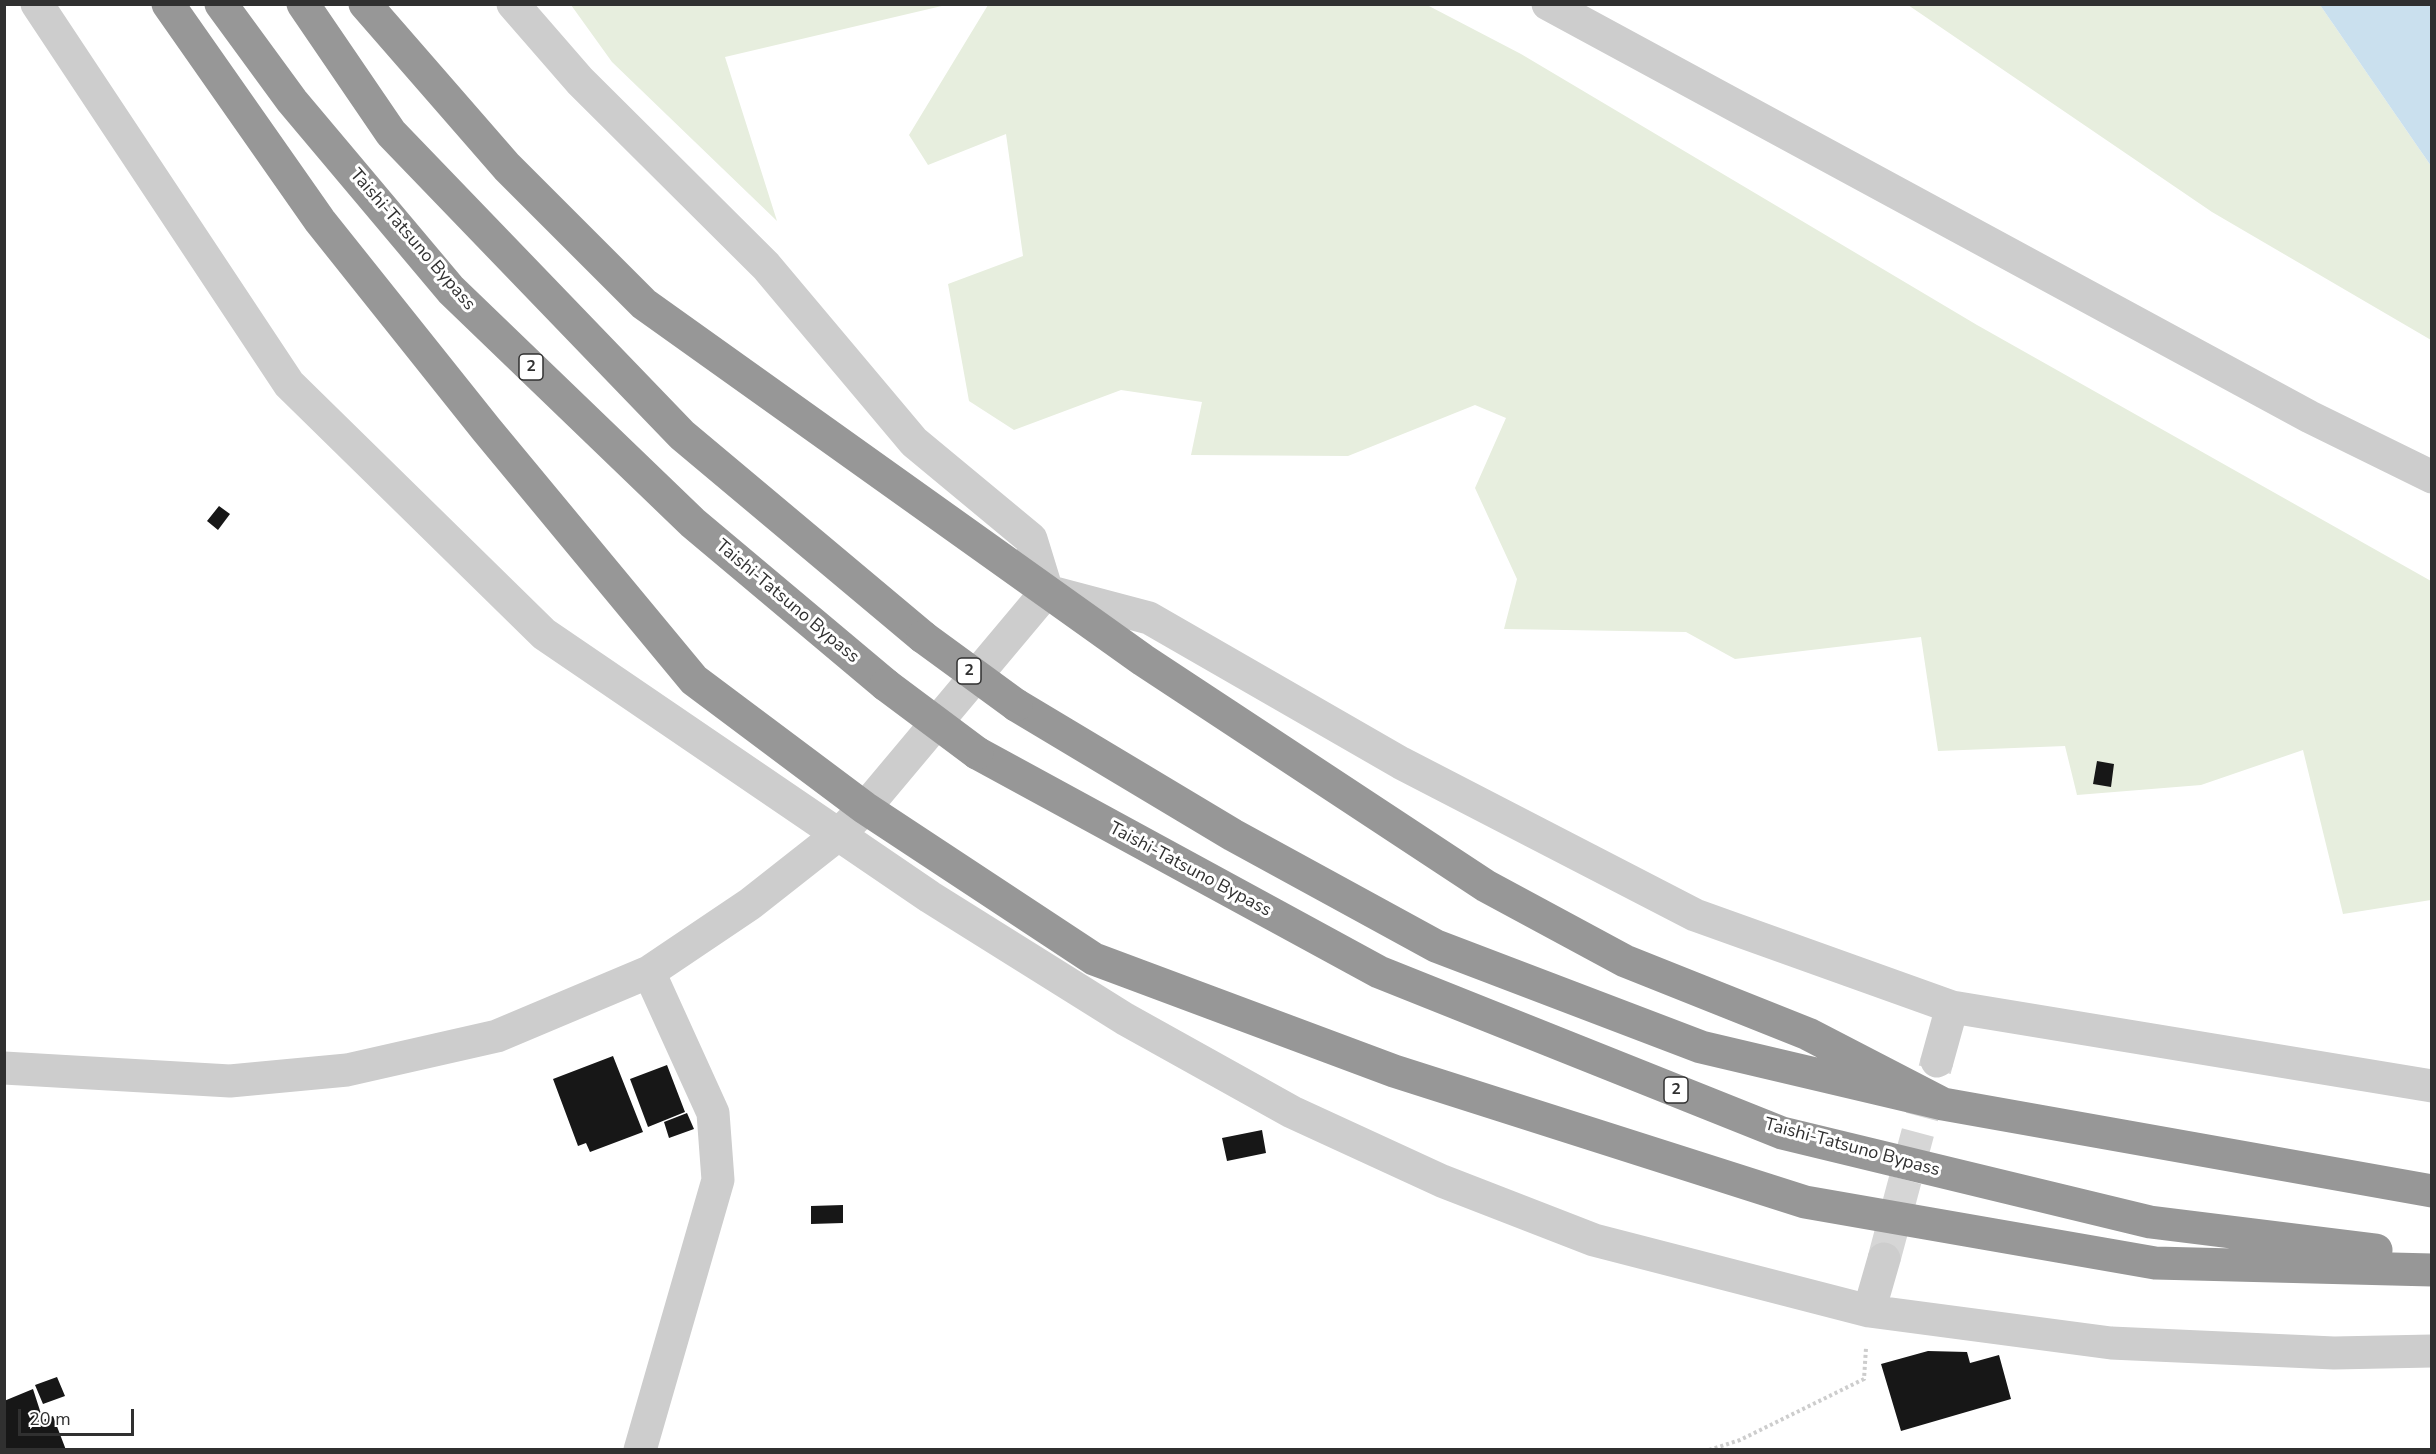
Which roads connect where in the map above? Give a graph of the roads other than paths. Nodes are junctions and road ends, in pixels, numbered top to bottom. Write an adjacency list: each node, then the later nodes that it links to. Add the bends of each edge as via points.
1 (37, 4): 11 (street, via 289,384 544,634)
2 (168, 4): 10 (highway, via 320,221 694,680)
3 (221, 4): 19 (highway, Taishi-Tatsuno Bypass / 2, bridge, via 292,101 451,290 693,523 886,685 977,753 1379,972 1782,1133 2150,1222)
4 (303, 4): 17 (highway, 2, bridge, via 391,133 682,435 923,637 1016,705 1233,835 1436,946 1701,1047)
5 (365, 4): 9 (highway, via 507,167 644,304)
6 (513, 4): 9 (street, via 580,81 766,266 914,442 1031,539)
7 (1548, 4): 8 (street, via 2310,417)
8 (2432, 477)
9 (1047, 591): 10 (street); 13 (street, via 1149,618 1401,763 1695,915); 17 (highway, via 1143,660 1486,886 1625,961 1808,1034)
10 (865, 808): 11 (street); 21 (highway, via 1094,959 1394,1071 1805,1202 2155,1263)
11 (839, 834): 12 (street, via 750,904); 22 (street, via 930,897 1125,1019 1292,1112 1442,1181 1594,1240)
12 (649, 972): 15 (street, via 497,1036 347,1070 230,1081); 24 (street, via 713,1113 718,1180)
13 (1952, 1007): 14 (street); 16 (street)
14 (1937, 1061)
15 (4, 1068)
16 (2432, 1086)
17 (1943, 1104): 18 (highway, 2)
18 (2432, 1191)
19 (2432, 1257)
20 (1884, 1259): 22 (street)
21 (2432, 1270)
22 (1869, 1311): 23 (street, via 2111,1343 2334,1353)
23 (2432, 1352)
24 (639, 1449)

